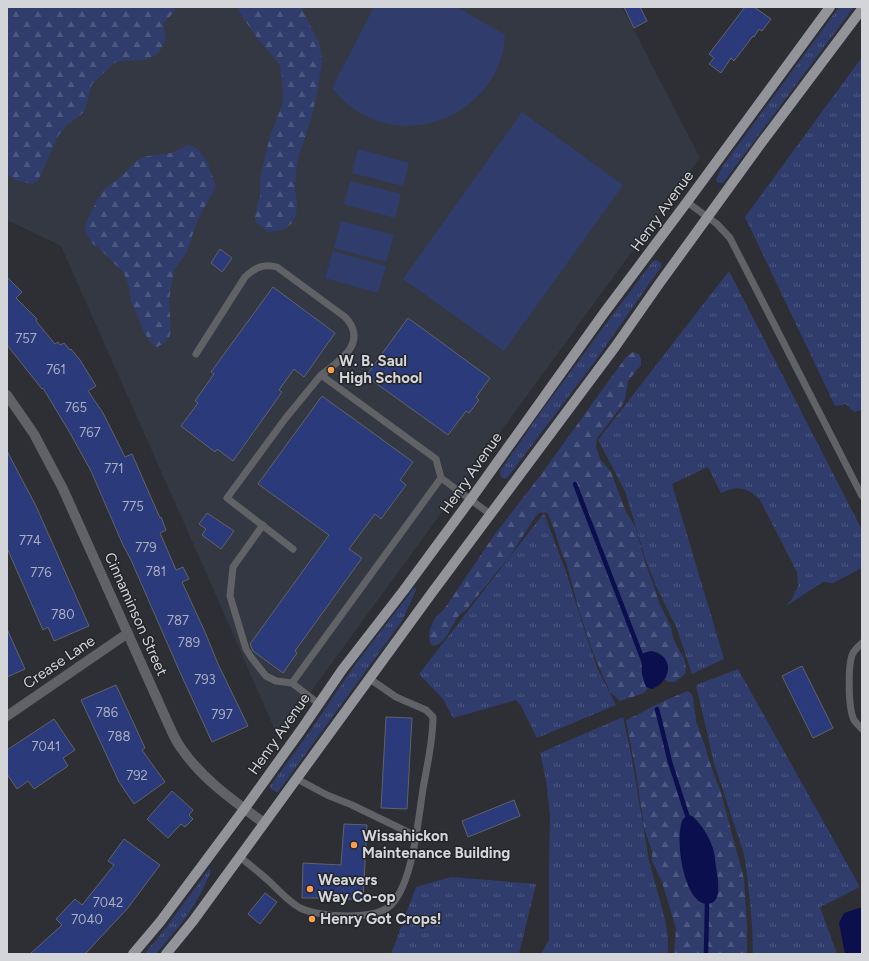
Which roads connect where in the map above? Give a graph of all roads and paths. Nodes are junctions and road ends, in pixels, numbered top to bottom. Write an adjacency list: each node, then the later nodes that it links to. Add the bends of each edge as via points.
1 (830, 7): 3 (main road, Henry Avenue)
2 (862, 8): 4 (main road)
3 (687, 202): 4 (lane); 10 (main road, Henry Avenue)
4 (708, 216): 9 (lane, via 730,238); 11 (main road, via 615,347)
5 (196, 354): 6 (lane, via 245,277 262,265 269,265 277,267 351,324 354,331 352,346 343,358)
6 (321, 375): 8 (lane, via 436,459); 12 (lane, via 227,498)
7 (7, 395): 14 (street, Cinnaminson Street, via 32,431 56,473)
8 (441, 478): 10 (lane); 17 (lane)
9 (862, 496)
10 (471, 499): 11 (lane); 18 (main road, Henry Avenue)
11 (490, 514): 16 (main road)
12 (263, 525): 13 (lane); 17 (lane, via 234,567 230,596 250,657 266,676 276,681)
13 (293, 549)
14 (128, 634): 19 (street, Crease Lane); 22 (street, Cinnaminson Street, via 180,747 208,780)
15 (862, 643): 20 (lane, via 852,654 850,664 850,706 854,720)
16 (370, 679): 21 (main road); 24 (lane, via 396,697 426,710 433,717 432,744)
17 (292, 683): 18 (lane)
18 (319, 704): 22 (main road, Henry Avenue)
19 (7, 716)
20 (862, 729)
21 (297, 779): 23 (main road); 24 (lane)
22 (244, 808): 23 (street, Cinnaminson Street); 26 (main road, Henry Avenue, via 160,922)
23 (264, 823): 25 (main road)
24 (416, 836): 25 (lane, via 407,874 398,896 383,911 364,916 312,912 302,908 291,902)
25 (240, 857): 27 (main road)
26 (133, 954)
27 (166, 954)

